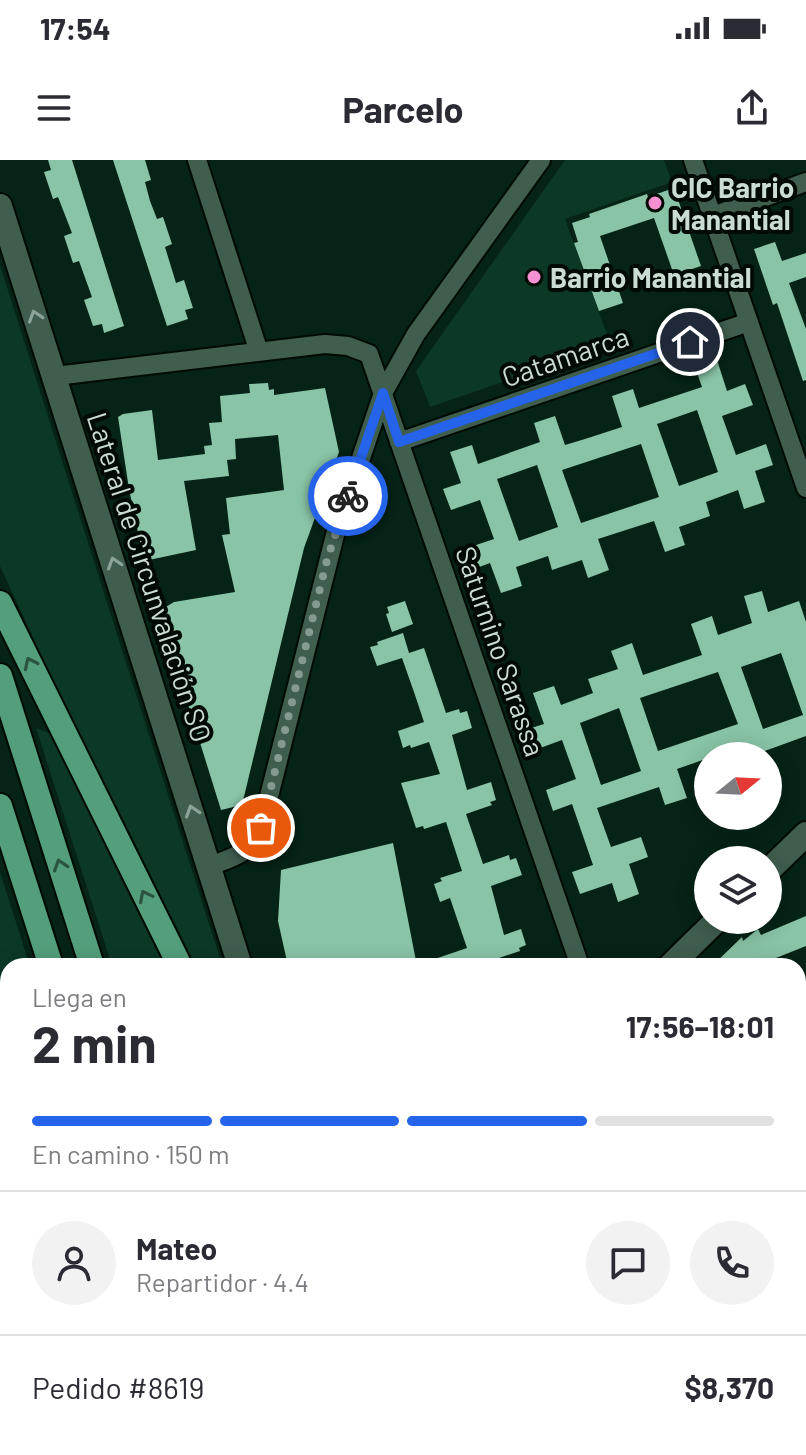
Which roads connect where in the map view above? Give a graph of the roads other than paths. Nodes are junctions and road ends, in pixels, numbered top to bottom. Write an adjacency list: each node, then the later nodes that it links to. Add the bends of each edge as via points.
1 (197, 160): 8 (street)
2 (541, 160): 10 (street, via 416,334)
3 (693, 160): 6 (street)
4 (806, 182): 6 (street)
5 (0, 206): 9 (street, Lateral de Circunvalación SO, one-way to 5)
6 (713, 216): 7 (street)
7 (749, 322): 11 (street, Catamarca); 12 (street)
8 (259, 352): 9 (street); 10 (street, Saturnino Sarassa, via 336,344 369,354)
9 (55, 376): 18 (street, Lateral de Circunvalación SO, one-way to 9)
10 (383, 393): 11 (street, Saturnino Sarassa); 18 (street, via 327,560 261,828 239,857)
11 (399, 442): 24 (street, Saturnino Sarassa)
12 (806, 488)
13 (0, 603): 22 (highway, one-way to 13)
14 (0, 676): 21 (highway, one-way to 14)
15 (0, 806): 20 (highway)
16 (806, 834): 17 (street)
17 (782, 857)
18 (209, 866): 23 (street, Lateral de Circunvalación SO)
19 (703, 934): 25 (street)
20 (48, 958)
21 (89, 958)
22 (176, 958)
23 (238, 958)
24 (577, 958)
25 (678, 958)

